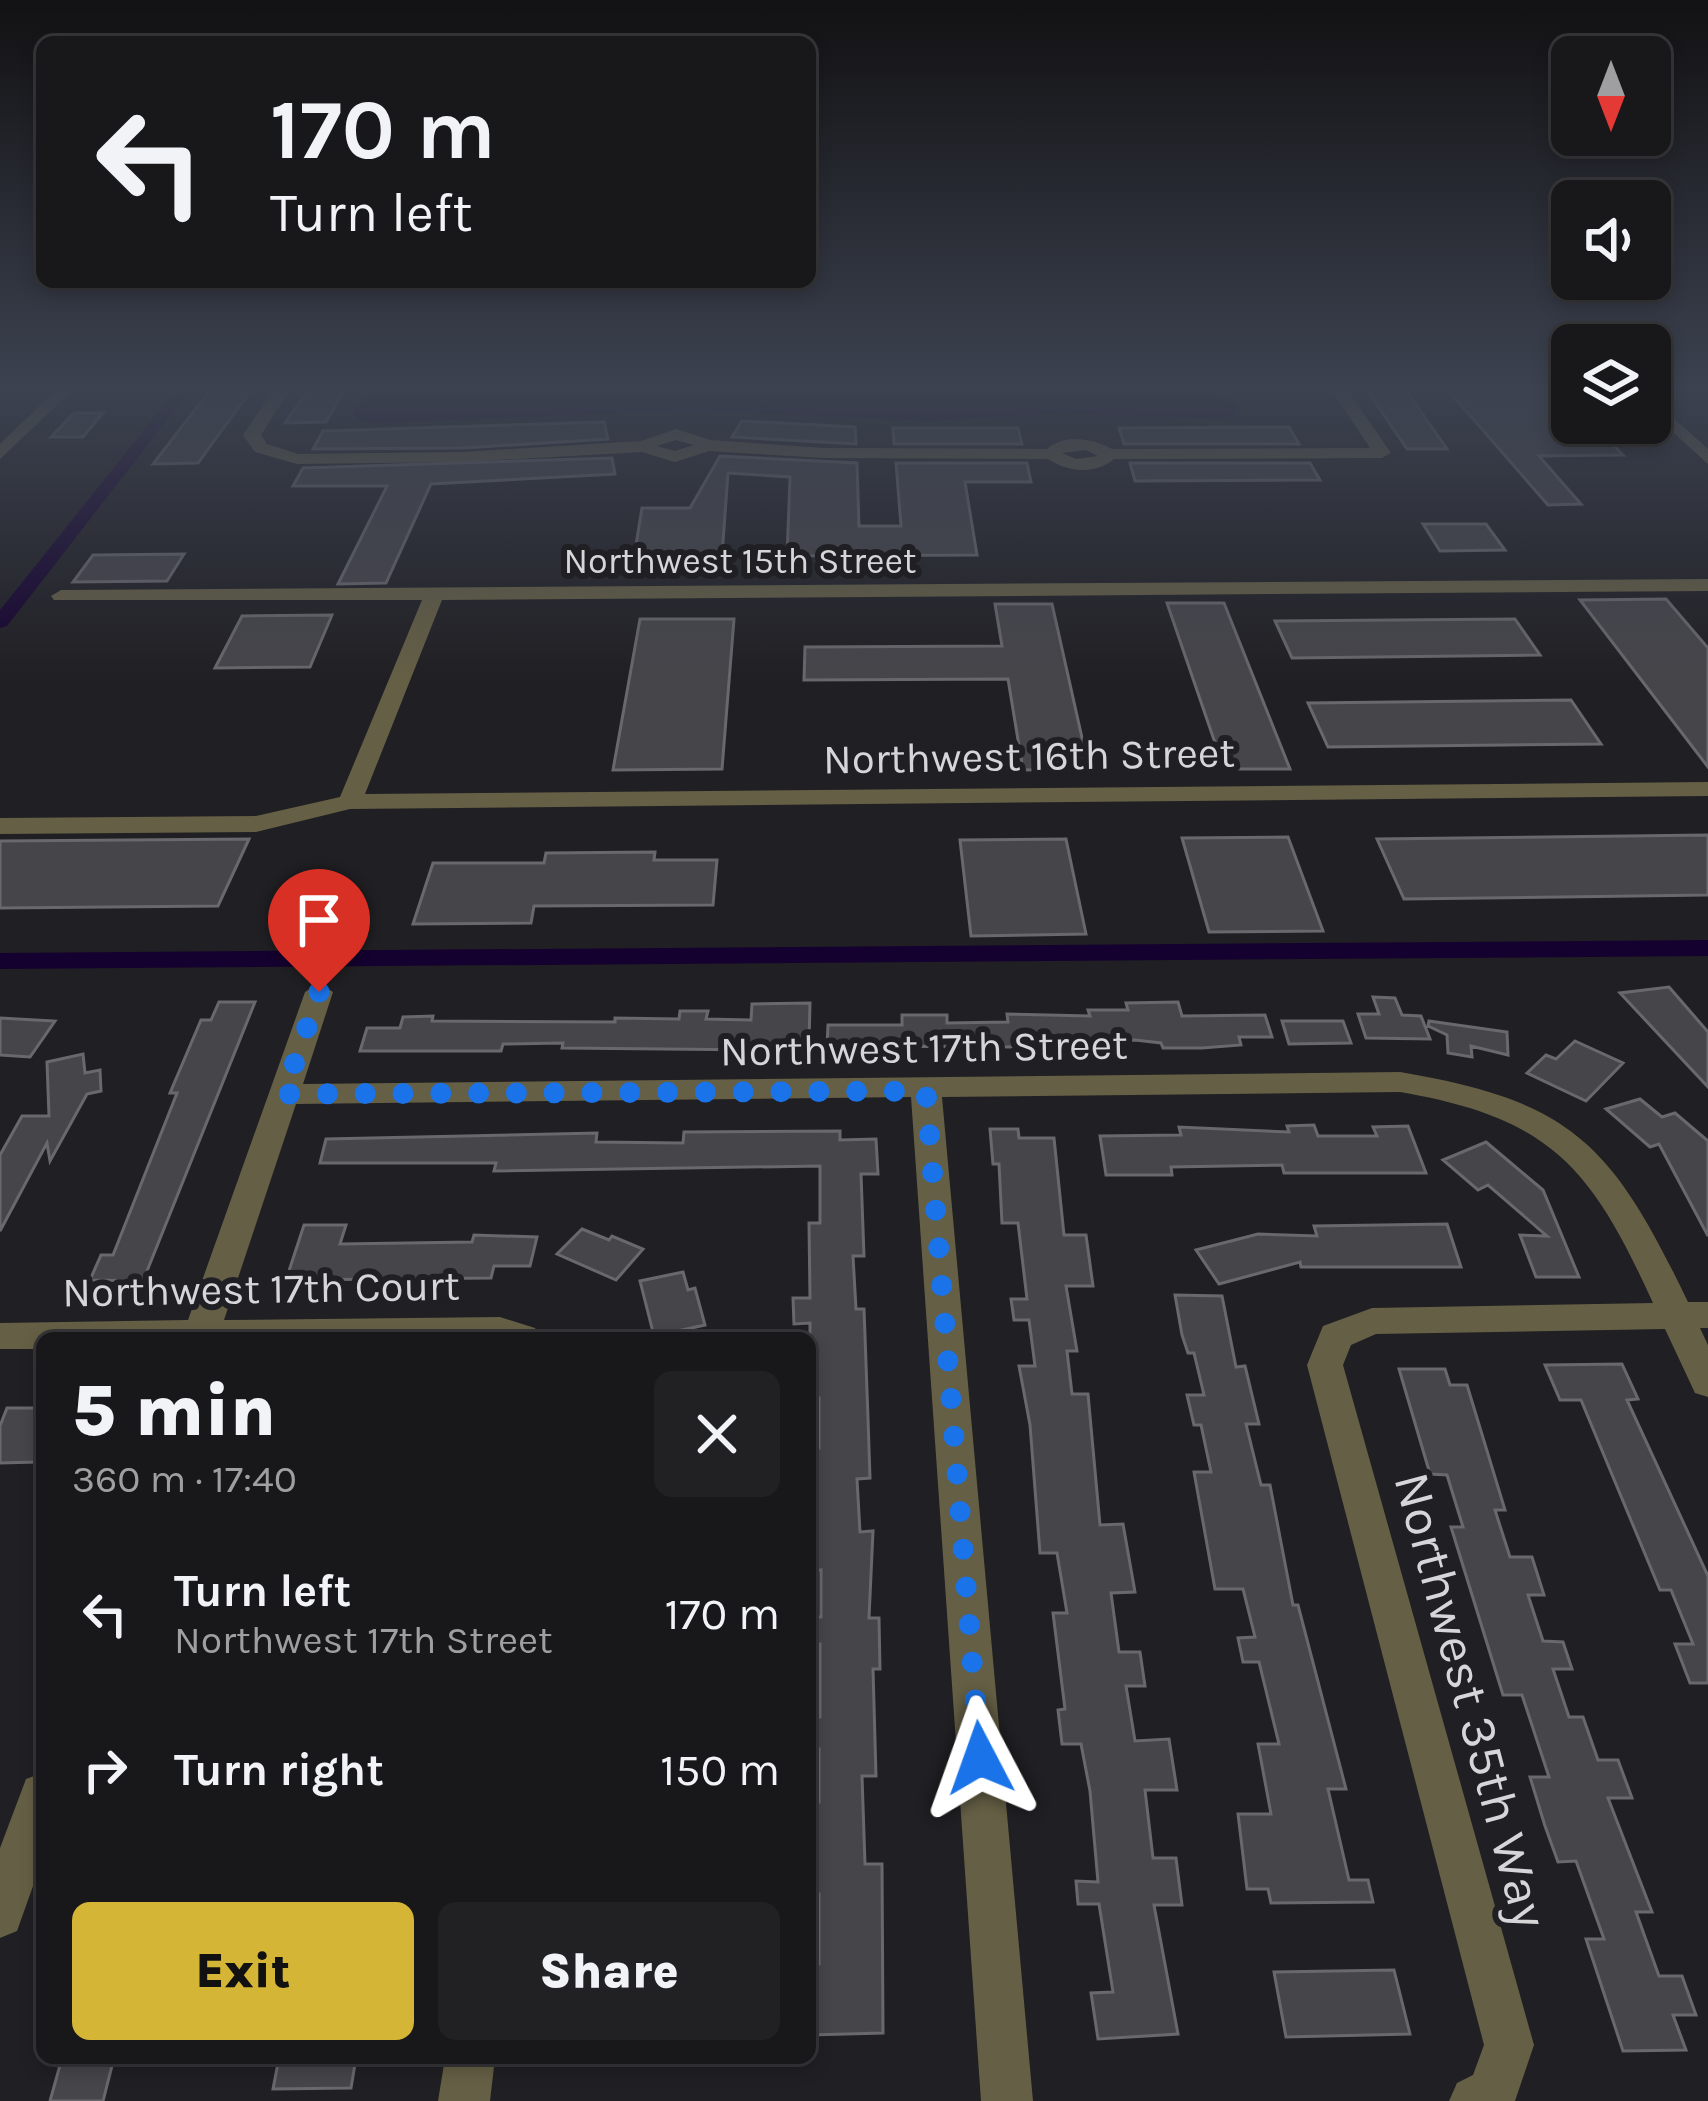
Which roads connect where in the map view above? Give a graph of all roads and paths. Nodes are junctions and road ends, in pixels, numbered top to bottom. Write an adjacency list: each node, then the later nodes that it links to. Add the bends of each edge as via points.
1 (1708, 585): 3 (street, Northwest 15th Street)
2 (62, 596): 3 (street, Northwest 15th Street)
3 (434, 596): 5 (street)
4 (1708, 789): 5 (street, Northwest 16th Street)
5 (350, 802): 6 (street, Northwest 16th Street, via 256,824)
6 (0, 826)
7 (319, 992): 9 (street)
8 (926, 1091): 9 (street, Northwest 17th Street); 10 (street, Northwest 17th Street, via 1400,1082 1508,1107 1556,1132 1607,1183); 22 (street)
9 (284, 1094): 11 (street)
10 (1691, 1316): 16 (street, Northwest 17th Street); 20 (street, Northwest 35th Way, via 1372,1321 1336,1336 1325,1365 1509,2045)
11 (202, 1332)
12 (350, 1332): 13 (street, Northwest 17th Court)
13 (506, 1332)
14 (0, 1336): 15 (street, Northwest 17th Court)
15 (36, 1336)
16 (1708, 1383)
17 (36, 1811): 18 (street)
18 (0, 1914)
19 (469, 2064): 21 (street)
20 (1484, 2097)
21 (464, 2101)
22 (1007, 2101)

